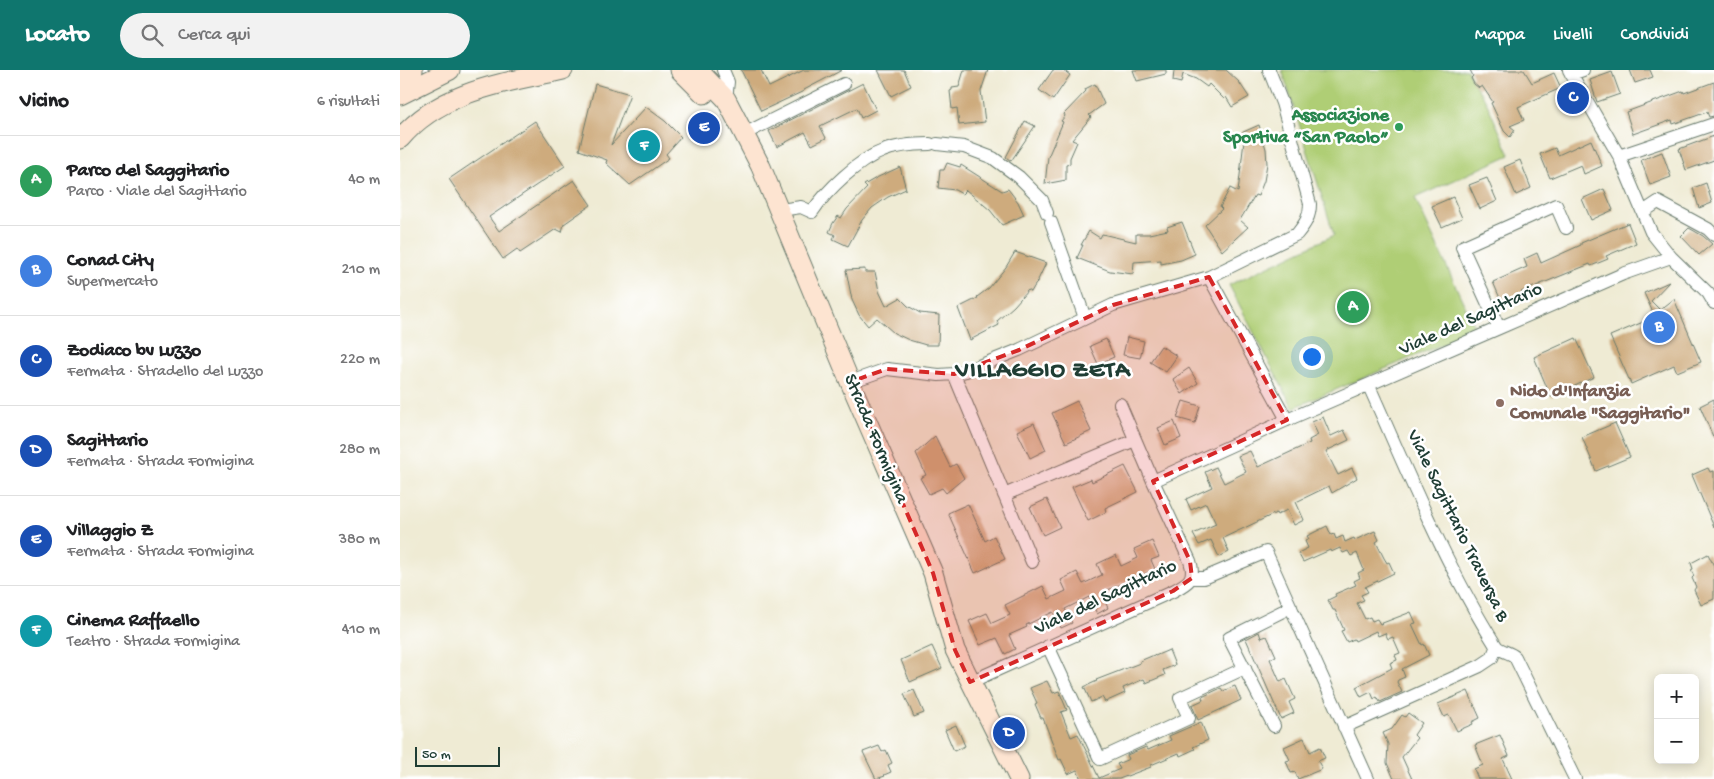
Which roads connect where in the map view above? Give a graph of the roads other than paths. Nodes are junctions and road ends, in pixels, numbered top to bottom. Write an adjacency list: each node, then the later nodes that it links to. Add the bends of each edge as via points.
1 (413, 70): 10 (street)
2 (450, 70): 12 (street)
3 (563, 70): 16 (street, via 460,96 432,110)
4 (680, 70): 13 (street, Strada Formigina)
5 (698, 70): 13 (street, Strada Formigina)
6 (723, 70): 13 (street, Strada Formigina, via 728,82)
7 (1269, 70): 23 (street, via 1308,192 1310,214 1297,234)
8 (1584, 70): 9 (street)
9 (1570, 72): 17 (street)
10 (400, 76)
11 (844, 84): 15 (street)
12 (400, 95)
13 (723, 104): 15 (street, Strada Formigina)
14 (1714, 124): 17 (street)
15 (744, 134): 18 (street, Strada Formigina)
16 (400, 138)
17 (1619, 156): 19 (street)
18 (780, 210): 25 (street, via 801,207 812,212 836,183 882,151 907,145 964,147 993,158 1042,200); 28 (street, Strada Formigina)
19 (1643, 212): 21 (street, via 1658,202); 22 (street, via 1651,232)
20 (1566, 228): 26 (street, via 1556,205 1462,247)
21 (1712, 231)
22 (1671, 257): 24 (street); 26 (street, Viale del Sagittario, via 1623,274)
23 (1209, 277): 25 (street, via 1113,306); 31 (street)
24 (1714, 303)
25 (1085, 318): 27 (street, via 1019,350)
26 (1499, 328): 29 (street, Viale del Sagittario)
27 (954, 374): 28 (street, via 928,375 887,369); 34 (street)
28 (850, 382): 41 (street, Strada Formigina, via 933,573 955,650)
29 (1368, 386): 31 (street, Viale del Sagittario); 39 (street, Viale Sagittario Traversa B, via 1471,606)
30 (1120, 404): 32 (street)
31 (1287, 420): 33 (street, Viale del Sagittario)
32 (1135, 440): 33 (street); 34 (street)
33 (1153, 481): 36 (street, Viale del Sagittario, via 1190,561)
34 (1004, 495): 35 (street)
35 (1032, 562)
36 (1192, 578): 37 (street, via 1204,578 1266,552); 38 (street, Viale del Sagittario, via 1173,591)
37 (1291, 607): 40 (street, via 1230,638); 43 (street)
38 (1048, 646): 40 (street, via 1100,759 1189,718 1180,698); 41 (street, Viale del Sagittario)
39 (1496, 648): 43 (street, via 1492,658 1480,666); 46 (street, Viale Sagittario Traversa B, via 1515,657)
40 (1245, 668): 42 (street)
41 (970, 682): 44 (street, Strada Formigina)
42 (1274, 726)
43 (1344, 726): 45 (street)
44 (1019, 779)
45 (1368, 779)
46 (1575, 779)

